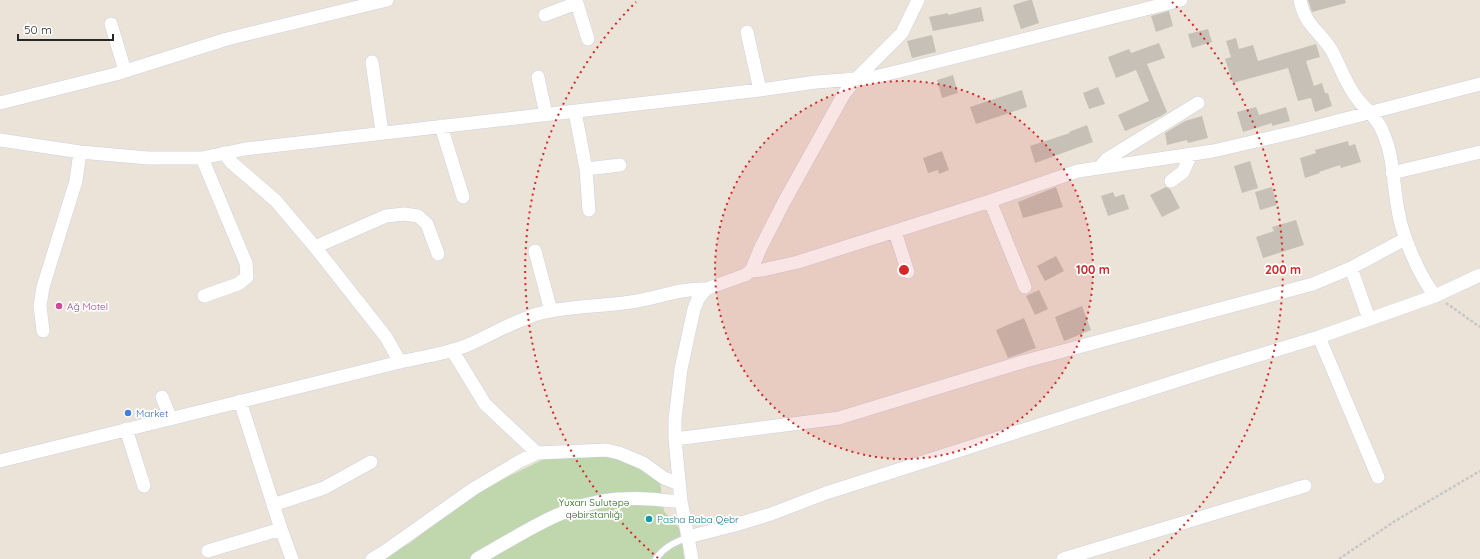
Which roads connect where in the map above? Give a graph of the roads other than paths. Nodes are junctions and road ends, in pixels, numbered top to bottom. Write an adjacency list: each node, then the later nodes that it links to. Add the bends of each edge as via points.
1 (387, 0): 11 (street, via 228,39)
2 (918, 0): 13 (street, via 902,32)
3 (1181, 0): 13 (street, via 891,74)
4 (1300, 0): 18 (street, via 1309,24 1326,42 1344,79 1360,102)
5 (576, 2): 6 (street); 9 (street)
6 (545, 15)
7 (111, 24): 11 (street)
8 (747, 32): 15 (street)
9 (588, 39)
10 (372, 62): 22 (street)
11 (125, 71): 16 (street)
12 (538, 77): 20 (street)
13 (855, 80): 15 (street, via 816,82); 44 (street, via 833,112 784,202)
14 (1480, 84): 18 (street)
15 (760, 90): 19 (street)
16 (0, 103)
17 (1198, 103): 31 (street, via 1107,159)
18 (1370, 111): 28 (street, via 1287,134); 33 (street, via 1384,135)
19 (576, 112): 20 (street); 32 (street)
20 (546, 115): 21 (street)
21 (441, 126): 22 (street); 35 (street)
22 (382, 132): 27 (street)
23 (0, 133): 24 (street)
24 (0, 140): 25 (street)
25 (80, 152): 29 (street, via 126,157); 53 (street, via 76,181 43,287 40,306)
26 (1480, 152): 33 (street)
27 (224, 153): 29 (street); 40 (street, via 276,201)
28 (1191, 154): 31 (street); 34 (street, via 1183,172)
29 (202, 158): 49 (street, via 246,263 246,277 238,284)
30 (620, 165): 32 (street)
31 (1099, 168): 36 (street, via 1063,175)
32 (586, 169): 37 (street)
33 (1392, 173): 39 (street)
34 (1171, 181)
35 (463, 197)
36 (990, 201): 38 (street); 47 (street)
37 (588, 210)
38 (895, 232): 44 (street, via 798,262); 45 (street)
39 (1405, 240): 43 (street); 50 (street)
40 (315, 247): 42 (street, via 386,216 404,214 418,216 427,224); 56 (street, via 386,337)
41 (535, 251): 51 (street)
42 (438, 254)
43 (1351, 268): 52 (street); 61 (street, via 1314,284 1022,362 840,418)
44 (751, 271): 48 (street, via 745,276)
45 (908, 272)
46 (1480, 275): 50 (street)
47 (1024, 287)
48 (706, 289): 51 (street, via 688,290 615,305 580,306); 61 (street, via 694,308 686,343 678,394)
49 (204, 296)
50 (1435, 296): 52 (street)
51 (551, 311): 55 (street, via 516,321 468,345)
52 (1369, 319): 54 (street)
53 (43, 331)
54 (1319, 337): 65 (street); 72 (street, via 826,493 764,516)
55 (452, 350): 56 (street); 62 (street, via 485,404)
56 (400, 362): 58 (street)
57 (162, 397): 59 (street)
58 (240, 401): 59 (street); 70 (street)
59 (171, 419): 60 (street)
60 (126, 429): 63 (street); 67 (street)
61 (675, 439): 66 (street)
62 (537, 453): 66 (street, via 606,450 643,463 664,478); 75 (street, via 520,460 473,489)
63 (0, 461)
64 (371, 462): 70 (street, via 324,488)
65 (1378, 477)
66 (679, 484): 69 (street)
67 (144, 486)
68 (1305, 486): 79 (street)
69 (681, 501): 72 (street); 76 (street, via 616,499 574,508)
70 (273, 505): 71 (street)
71 (280, 529): 73 (street); 74 (street)
72 (688, 537): 77 (lane, via 662,550); 78 (street)
73 (208, 551)
74 (292, 559)
75 (372, 559)
76 (477, 559)
77 (656, 559)
78 (692, 559)
79 (1063, 559)

